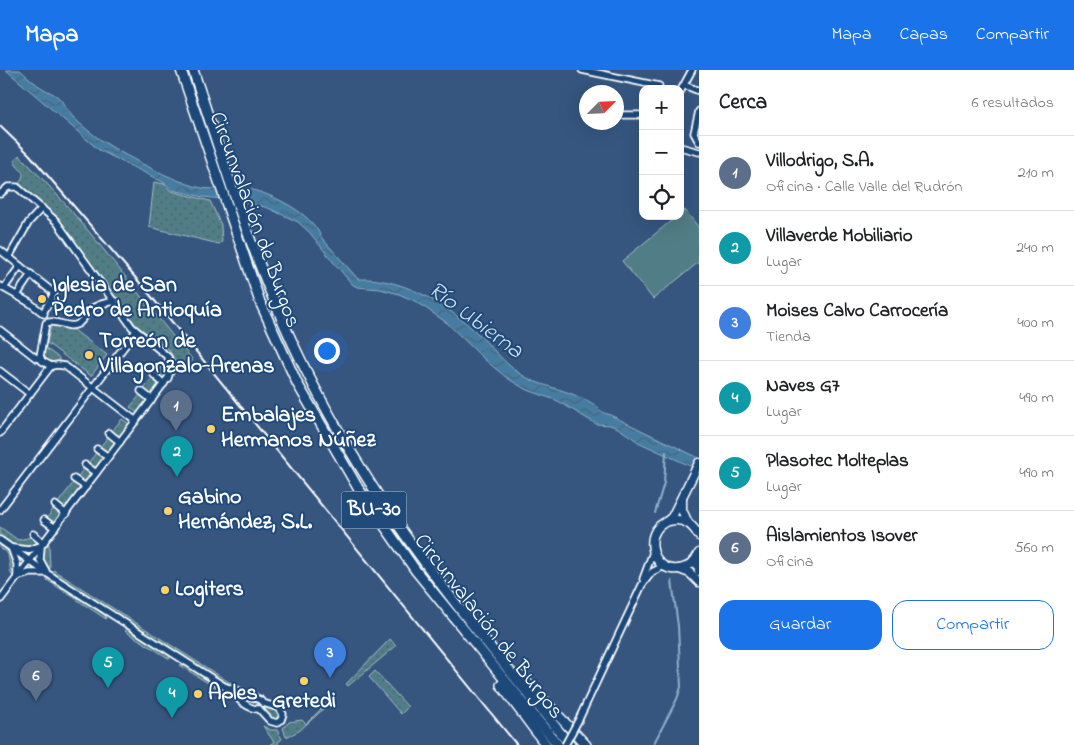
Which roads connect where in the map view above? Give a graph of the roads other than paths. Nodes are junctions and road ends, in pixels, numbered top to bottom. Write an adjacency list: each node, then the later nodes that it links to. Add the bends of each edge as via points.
1 (181, 70): 72 (highway, Circunvalación de Burgos / BU-30, via 260,302 302,391 358,488 416,571)
2 (193, 70): 71 (highway, Circunvalación de Burgos / BU-30, via 253,246 301,359 348,447 400,528)
3 (582, 70): 5 (street)
4 (692, 70): 6 (street)
5 (654, 85)
6 (684, 85): 7 (street)
7 (699, 91)
8 (699, 112): 11 (street, via 694,133)
9 (624, 115): 10 (street)
10 (639, 115)
11 (699, 142)
12 (684, 148): 13 (street)
13 (699, 152)
14 (0, 194): 15 (street, via 11,186 19,188)
15 (42, 208): 17 (street, via 29,222); 22 (street, via 56,220)
16 (0, 250): 17 (street)
17 (9, 257): 18 (street)
18 (20, 266): 19 (street); 20 (street)
19 (31, 274): 21 (street); 23 (street, via 54,293)
20 (2, 287): 21 (street)
21 (17, 295): 23 (street)
22 (115, 301): 24 (street, via 94,307 75,325); 26 (street)
23 (44, 312): 24 (street)
24 (48, 321): 27 (street)
25 (0, 330): 27 (street)
26 (136, 331): 31 (street, via 165,353 170,362 170,374); 32 (street)
27 (41, 359): 28 (street)
28 (51, 366): 32 (street, via 65,366); 34 (street)
29 (0, 371): 34 (street)
30 (154, 375): 31 (street)
31 (164, 384): 35 (street)
32 (93, 388): 36 (street); 49 (street)
33 (141, 391): 35 (street)
34 (30, 394): 37 (street)
35 (152, 400): 36 (street)
36 (136, 420): 39 (street)
37 (0, 432)
38 (109, 433): 39 (street)
39 (120, 442): 41 (street)
40 (98, 448): 41 (street)
41 (108, 457): 44 (street)
42 (699, 463): 47 (main road)
43 (85, 465): 44 (street)
44 (96, 473): 46 (street)
45 (74, 479): 46 (street)
46 (86, 487): 50 (street)
47 (682, 498): 52 (main road); 53 (main road, via 682,510)
48 (55, 505): 50 (street)
49 (0, 510)
50 (66, 514): 54 (street)
51 (44, 520): 54 (street)
52 (666, 522): 53 (main road, via 678,520); 60 (main road, via 653,536)
53 (693, 526): 56 (main road)
54 (55, 528): 58 (street)
55 (32, 534): 58 (street)
56 (699, 536)
57 (0, 540): 59 (street)
58 (43, 544): 59 (street, via 28,550); 62 (street); 66 (street, via 40,560)
59 (10, 548): 62 (street); 67 (street, via 16,559)
60 (653, 552): 63 (main road); 69 (street)
61 (698, 555): 64 (main road, via 692,563); 65 (main road)
62 (29, 561): 66 (street); 67 (street)
63 (664, 566): 64 (main road); 69 (street, via 652,572)
64 (679, 569): 68 (main road)
65 (699, 571)
66 (46, 573): 67 (street); 73 (street)
67 (17, 577): 70 (street)
68 (699, 582)
69 (642, 586): 78 (street, bridge)
70 (0, 600)
71 (473, 625): 79 (highway, Circunvalación de Burgos / BU-30); 80 (highway)
72 (461, 627): 76 (highway, via 480,658); 77 (highway, Circunvalación de Burgos / BU-30)
73 (224, 686): 74 (street); 75 (street, via 249,706)
74 (263, 703): 75 (street); 75 (street, via 279,708 283,714 281,720 270,722)
75 (259, 709)
76 (546, 745)
77 (558, 745)
78 (565, 745)
79 (570, 745)
80 (586, 745)

